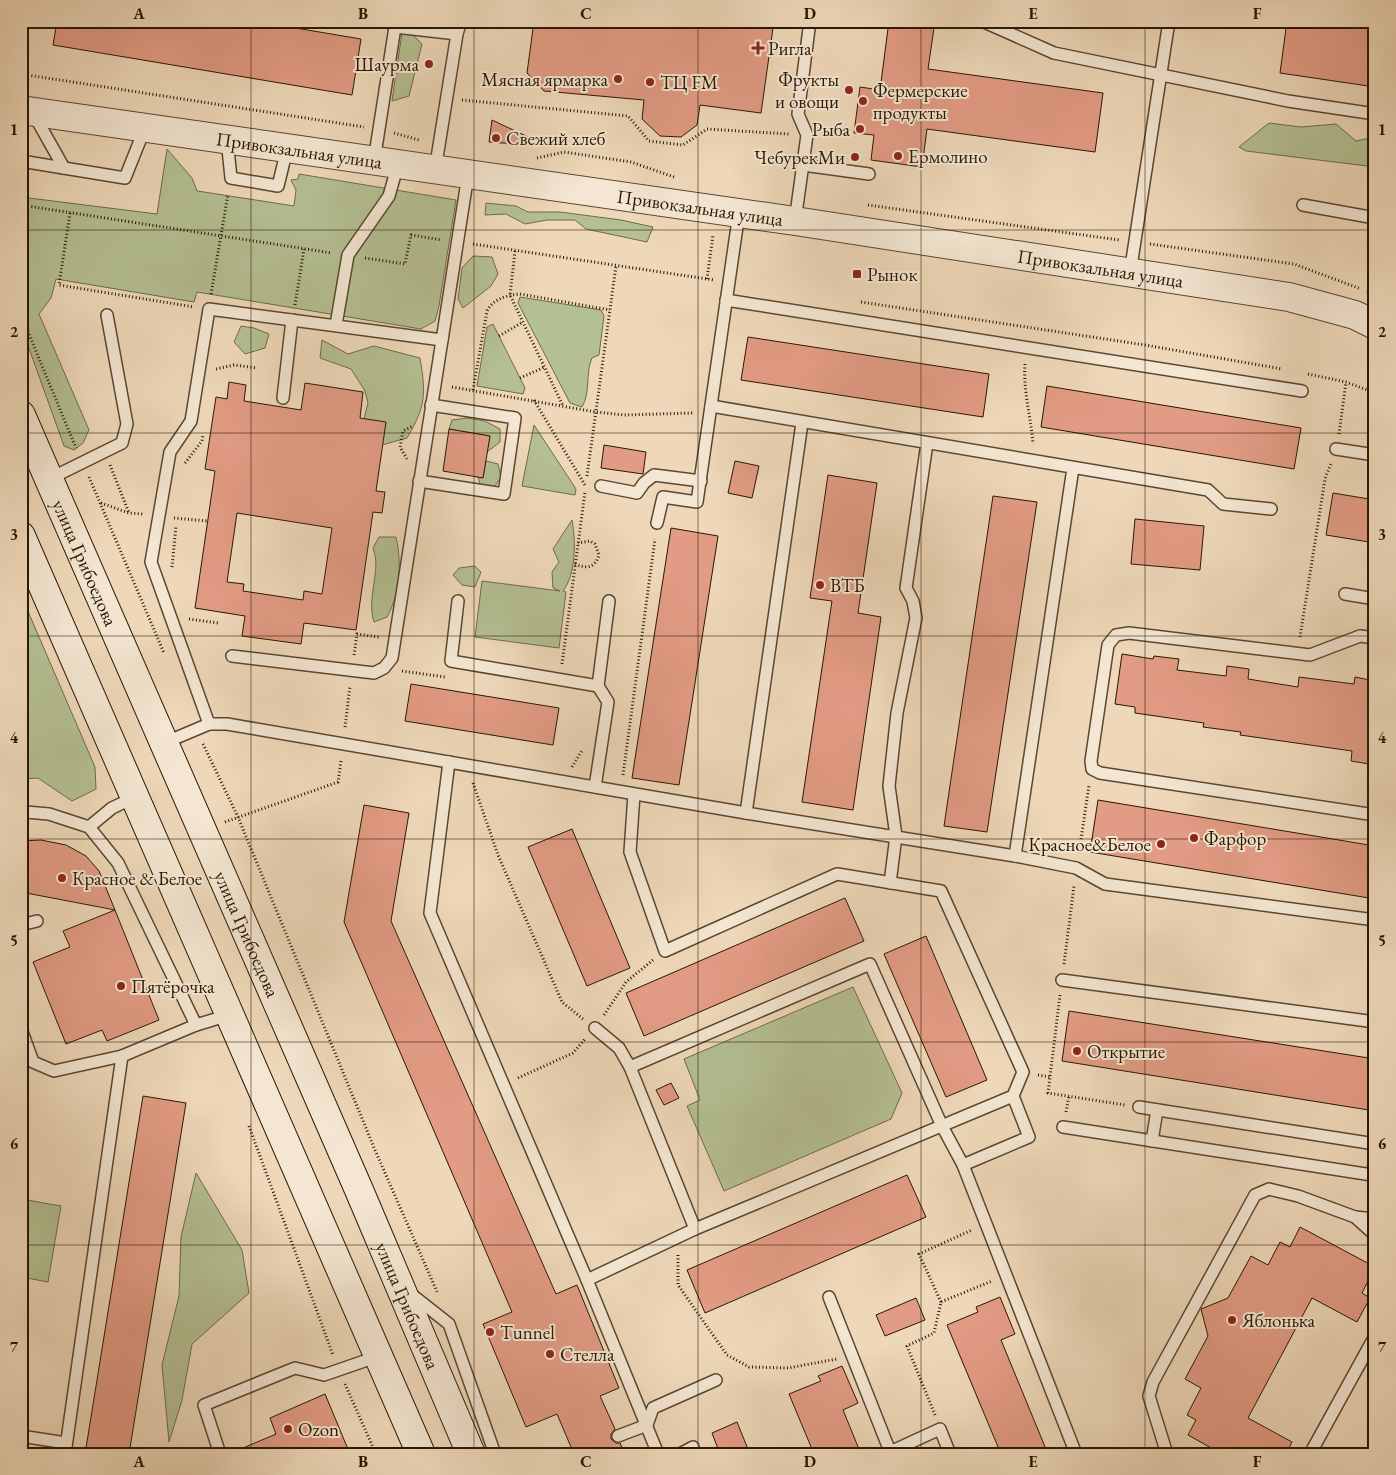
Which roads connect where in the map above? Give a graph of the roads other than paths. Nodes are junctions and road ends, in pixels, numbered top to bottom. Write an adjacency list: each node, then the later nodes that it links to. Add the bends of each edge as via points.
1 (461, 21): 6 (lane)
2 (810, 21): 16 (lane, via 798,114 807,135)
3 (982, 21): 7 (lane, via 1054,53)
4 (1168, 21): 7 (lane)
5 (393, 24): 6 (lane); 15 (lane, via 378,127)
6 (457, 34): 13 (lane)
7 (1160, 74): 9 (lane, via 1288,101); 24 (lane)
8 (27, 111): 10 (main road, Привокзальная улица); 17 (lane)
9 (1375, 114)
10 (145, 128): 11 (main road, Привокзальная улица); 17 (lane, via 125,178)
11 (227, 139): 12 (main road, Привокзальная улица); 12 (lane, via 231,178 278,186)
12 (287, 148): 15 (main road, Привокзальная улица)
13 (437, 157): 15 (main road, Привокзальная улица); 19 (main road, Привокзальная улица)
14 (21, 161): 17 (lane)
15 (386, 163): 28 (lane, via 389,196 348,255)
16 (802, 165): 18 (lane); 23 (lane)
17 (64, 168)
18 (869, 174)
19 (468, 175): 21 (main road, Привокзальная улица); 30 (lane)
20 (1303, 205): 22 (lane)
21 (739, 213): 23 (main road, Привокзальная улица); 25 (lane)
22 (1375, 218)
23 (795, 221): 24 (main road, Привокзальная улица)
24 (1130, 273): 29 (main road, Привокзальная улица, via 1289,298 1355,315)
25 (726, 300): 31 (lane); 34 (lane)
26 (107, 315): 41 (lane, via 127,424 122,443)
27 (292, 320): 28 (lane); 32 (lane); 55 (lane, via 209,309 191,421 170,452 152,562)
28 (336, 325): 30 (lane)
29 (1375, 325)
30 (442, 340): 33 (lane)
31 (1302, 391)
32 (283, 398)
33 (431, 405): 42 (lane); 42 (lane, via 515,418 504,494)
34 (711, 410): 36 (lane); 43 (lane)
35 (21, 415): 41 (main road, улица Грибоедова)
36 (802, 423): 37 (lane); 61 (lane)
37 (927, 443): 40 (lane); 65 (lane, via 906,588 913,601 916,618 897,714 890,786)
38 (1336, 449): 39 (lane)
39 (1375, 455)
40 (1072, 468): 45 (lane, via 1208,490 1223,504); 66 (lane)
41 (48, 480): 56 (main road, улица Грибоедова)
42 (419, 481): 53 (lane, via 392,658 384,668 374,673)
43 (701, 481): 44 (lane, via 654,475 637,492); 46 (lane, via 697,502 663,497)
44 (601, 486)
45 (1271, 509)
46 (658, 523)
47 (21, 536): 60 (main road)
48 (1345, 594): 49 (lane)
49 (1375, 599)
50 (458, 601): 54 (lane, via 451,661)
51 (609, 601): 54 (lane)
52 (1375, 638): 63 (lane, via 1360,636 1310,655 1129,633 1116,635 1108,645 1092,769 1110,775)
53 (232, 656)
54 (598, 686): 58 (lane, via 608,702)
55 (209, 724): 56 (lane); 57 (lane, via 227,724)
56 (164, 743): 93 (main road, улица Грибоедова)
57 (449, 762): 58 (lane); 92 (lane, via 430,913)
58 (595, 787): 59 (lane)
59 (634, 794): 61 (lane); 67 (lane, via 630,852 665,951 837,874)
60 (135, 797): 64 (lane, via 112,808); 72 (main road)
61 (746, 813): 65 (lane)
62 (21, 814): 64 (lane, via 49,814)
63 (1375, 816)
64 (89, 827): 74 (lane, via 118,864)
65 (896, 836): 66 (lane); 67 (lane)
66 (1015, 856): 69 (lane, via 1076,868 1105,884)
67 (890, 883): 79 (lane, via 941,891 1022,1072)
68 (37, 920): 70 (lane)
69 (1375, 920)
70 (21, 924)
71 (1062, 980): 73 (lane)
72 (231, 1014): 74 (lane); 96 (main road)
73 (1375, 1022)
74 (196, 1025): 77 (lane)
75 (21, 1028): 77 (lane, via 33,1062 54,1071)
76 (595, 1028): 78 (lane, via 619,1048)
77 (122, 1056): 101 (lane)
78 (630, 1067): 82 (lane, via 870,964); 90 (lane)
79 (1013, 1096): 82 (lane); 87 (lane, via 1030,1137)
80 (1139, 1107): 81 (lane)
81 (1157, 1110): 84 (lane); 85 (lane)
82 (942, 1126): 87 (lane); 90 (lane)
83 (1063, 1127): 84 (lane)
84 (1152, 1141): 86 (lane, via 1372,1176)
85 (1375, 1144)
86 (1375, 1161)
87 (963, 1165): 111 (lane)
88 (1355, 1217): 89 (lane); 91 (lane); 112 (lane, via 1269,1189 1255,1195 1153,1382 1149,1396)
89 (1375, 1220)
90 (695, 1229): 92 (lane)
91 (1375, 1235)
92 (587, 1280): 98 (lane)
93 (400, 1285): 106 (main road, улица Грибоедова); 107 (lane, via 449,1324)
94 (830, 1297): 103 (lane)
95 (1375, 1336): 113 (lane)
96 (379, 1356): 104 (lane, via 324,1375 295,1368 204,1405); 105 (main road)
97 (716, 1380): 98 (lane, via 653,1408)
98 (646, 1425): 100 (lane); 108 (lane)
99 (21, 1436): 101 (lane)
100 (618, 1436)
101 (65, 1448)
102 (693, 1448): 109 (lane)
103 (891, 1453): 110 (lane, via 940,1428)
104 (220, 1454)
105 (421, 1454)
106 (471, 1454)
107 (495, 1454)
108 (658, 1454)
109 (680, 1454)
110 (950, 1454)
111 (1076, 1454)
112 (1167, 1454)
113 (1310, 1454)

